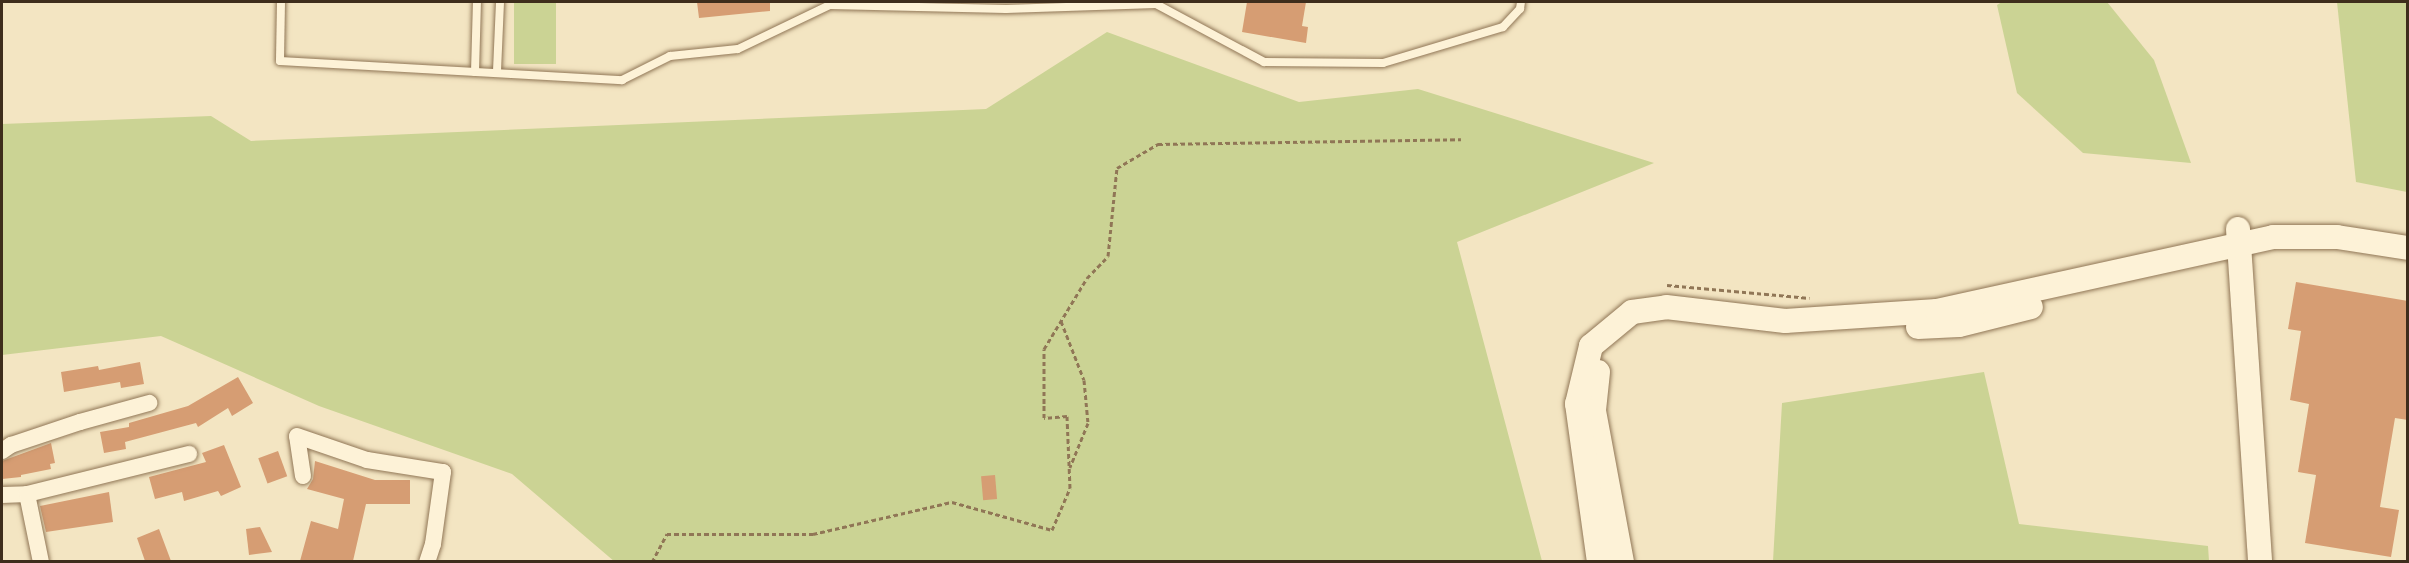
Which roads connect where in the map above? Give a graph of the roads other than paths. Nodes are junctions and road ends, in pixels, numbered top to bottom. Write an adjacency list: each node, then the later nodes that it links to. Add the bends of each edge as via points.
1 (281, 2): 7 (lane, via 280,61)
2 (477, 2): 7 (lane)
3 (500, 2): 8 (lane)
4 (1521, 2): 5 (lane, via 1520,9 1503,27 1383,63 1264,62 1156,4)
5 (1070, 4): 6 (lane)
6 (947, 5): 8 (lane, via 830,5 738,49 670,56 622,80)
7 (475, 72): 8 (lane)
8 (497, 72)
9 (2240, 242): 10 (street, via 2273,237 2337,237); 11 (street, via 2328,250); 20 (street, via 1936,311 1785,321 1666,307 1632,312 1591,346 1577,404); 21 (street, via 1959,325 1782,336 1659,323 1635,328 1618,339 1605,355 1595,378 1594,411); 22 (street)
10 (2408, 248)
11 (2408, 264)
12 (149, 403): 13 (street, via 70,425)
13 (2, 451)
14 (189, 454): 16 (street)
15 (303, 476): 19 (street, via 297,436 367,460 443,472)
16 (27, 494): 17 (street); 18 (street)
17 (2, 495)
18 (41, 561)
19 (427, 561)
20 (1599, 561)
21 (1622, 561)
22 (2260, 561)

